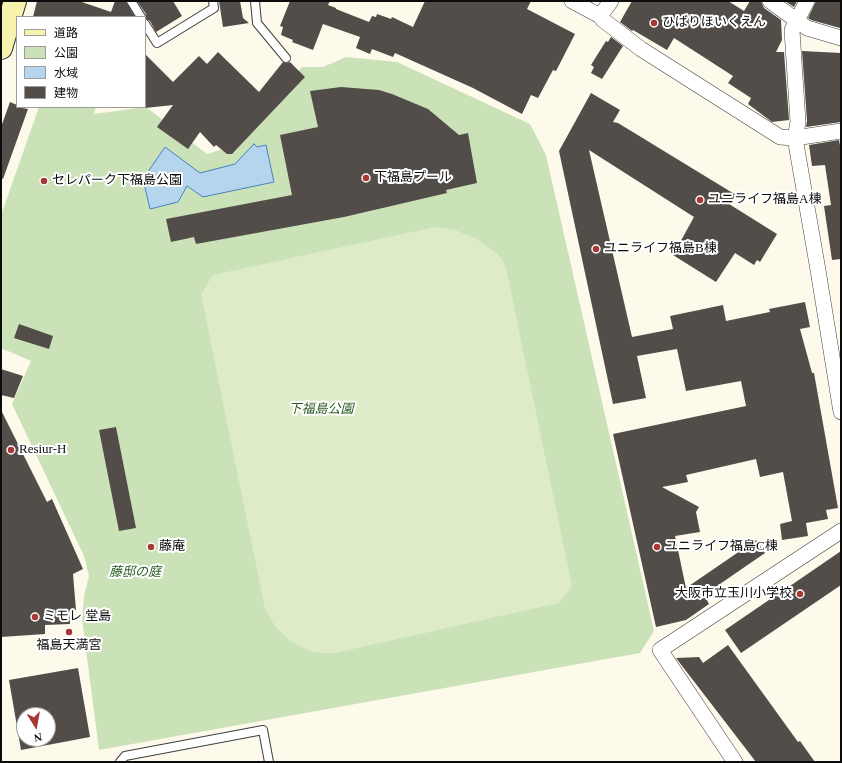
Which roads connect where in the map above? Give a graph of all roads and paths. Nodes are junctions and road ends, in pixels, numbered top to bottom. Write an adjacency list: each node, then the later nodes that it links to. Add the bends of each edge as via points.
1 (15, 1): 14 (street)
2 (131, 1): 9 (lane)
3 (213, 1): 12 (lane, via 214,8 157,43)
4 (255, 1): 15 (lane, via 257,23)
5 (572, 1): 10 (street)
6 (611, 1): 10 (street)
7 (770, 1): 11 (street)
8 (807, 1): 11 (street)
9 (140, 16)
10 (600, 16): 17 (street, via 641,49 780,137)
11 (797, 21): 13 (street, via 807,28); 17 (street, via 792,30 798,122)
12 (146, 26)
13 (841, 38)
14 (1, 48)
15 (286, 58)
16 (841, 131): 17 (street)
17 (795, 138): 18 (street, via 817,263)
18 (835, 344): 19 (street)
19 (841, 412)
20 (841, 531): 23 (street, via 660,650)
21 (120, 762): 22 (lane, via 125,756 263,730)
22 (269, 762)
23 (735, 762)

